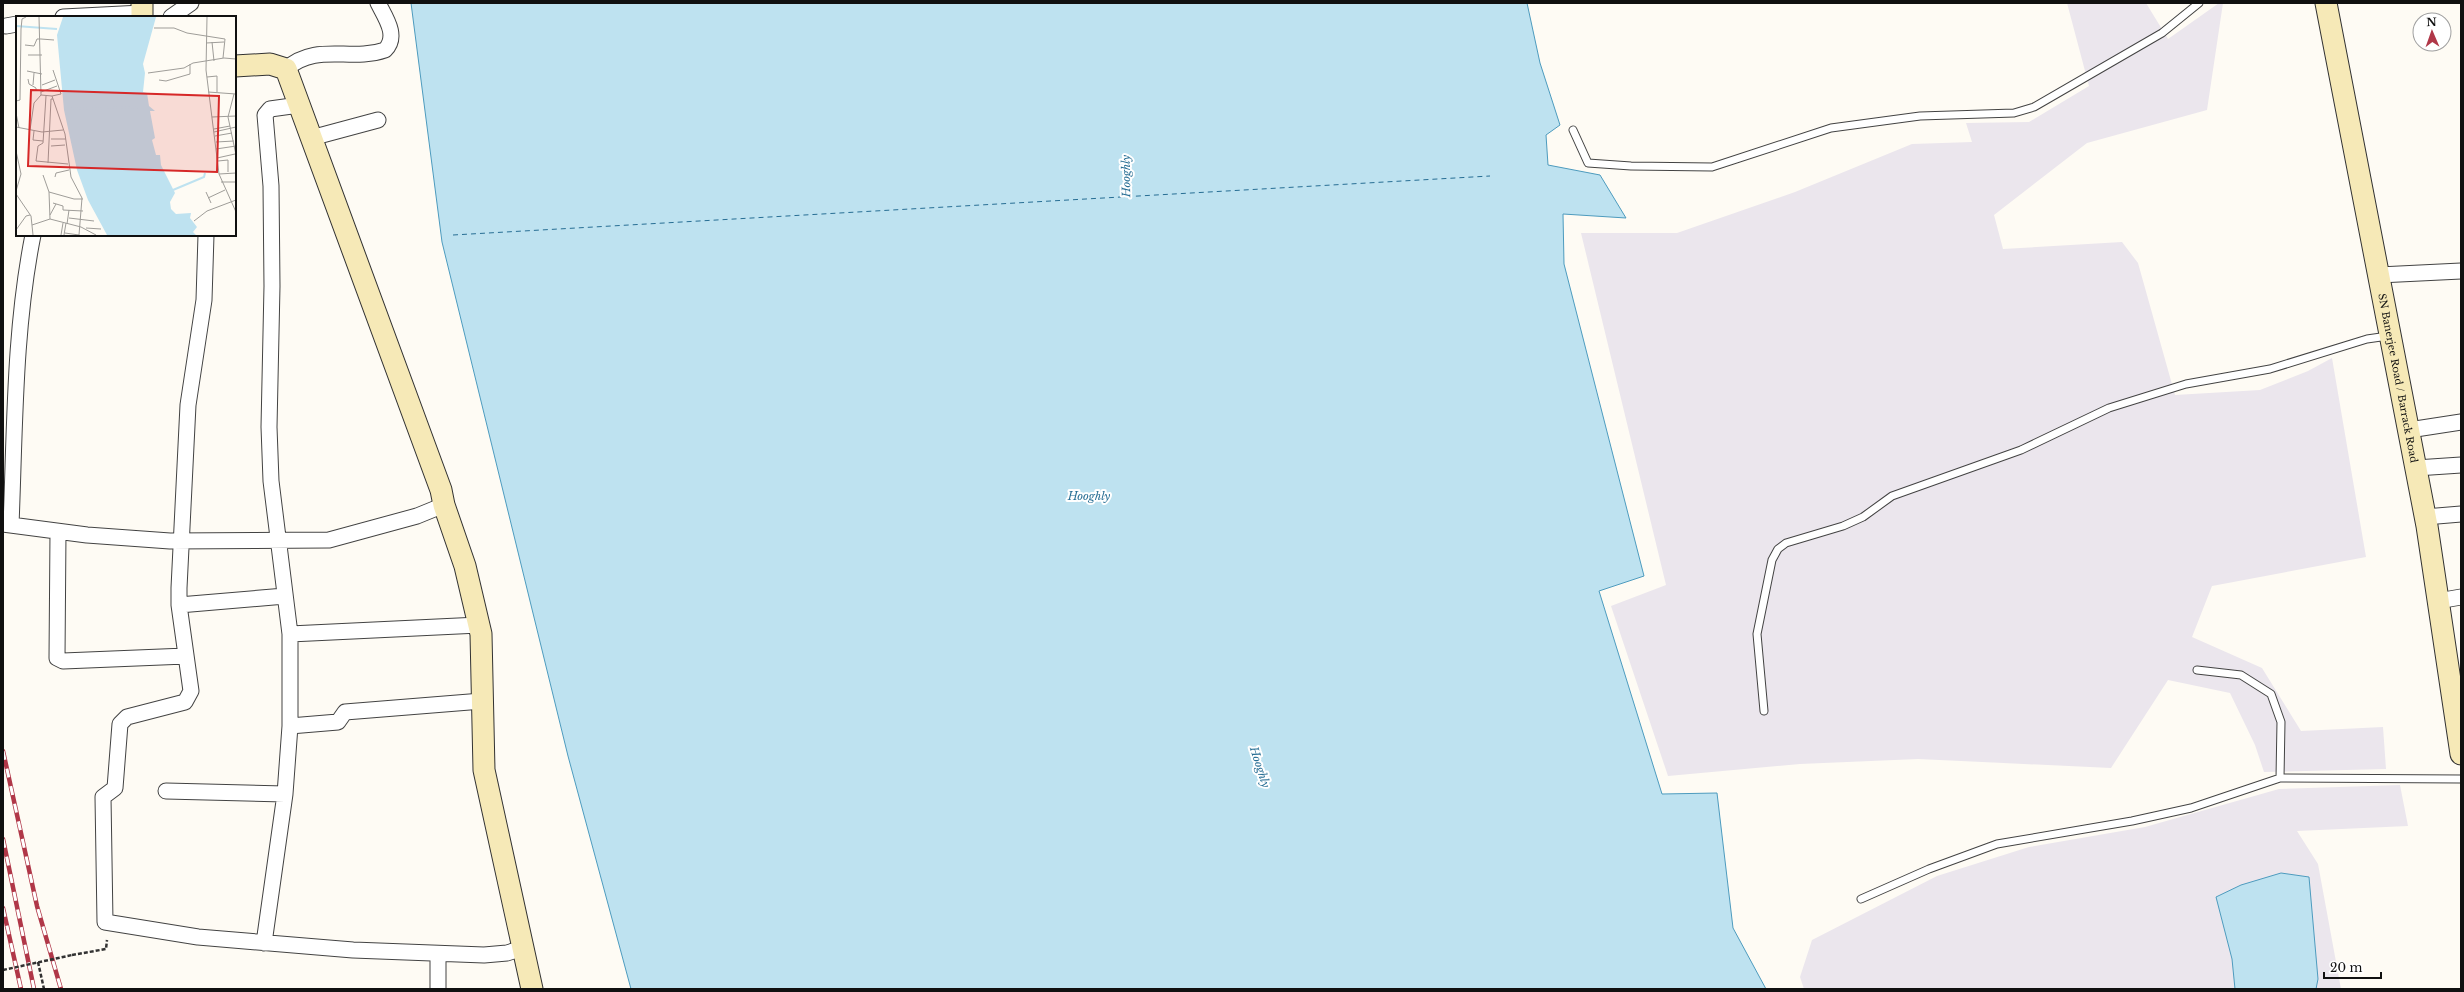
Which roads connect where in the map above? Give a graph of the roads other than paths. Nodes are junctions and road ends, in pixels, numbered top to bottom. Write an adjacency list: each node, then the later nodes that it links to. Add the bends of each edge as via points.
1 (191, 3): 7 (street)
2 (378, 3): 9 (street, via 392,36 385,50 371,53 309,55 296,60)
3 (2199, 3): 12 (lane, via 2162,33 2034,107 2014,113 1920,116 1831,128 1712,167 1588,163)
4 (2326, 3): 17 (street, SN Banerjee Road / Barrack Road)
5 (142, 11): 6 (street)
6 (71, 12)
7 (172, 16)
8 (236, 66): 9 (street, via 270,64)
9 (286, 69): 10 (street)
10 (299, 105): 13 (street); 29 (street, via 270,109 265,115 271,186 271,466)
11 (378, 120): 13 (street)
12 (1573, 130)
13 (311, 138): 23 (street, via 441,490)
14 (33, 236): 26 (street, via 26,269 16,378)
15 (206, 236): 28 (street, via 204,300 188,405)
16 (2461, 271): 17 (street)
17 (2379, 275): 18 (street, SN Banerjee Road / Barrack Road)
18 (2390, 335): 20 (street, SN Banerjee Road / Barrack Road); 40 (lane, via 2367,339 2270,369 2186,384 2109,408 2021,450 1892,496 1863,517 1843,526 1786,542 1778,549 1772,560 1757,634)
19 (2461, 422): 20 (street)
20 (2408, 430): 22 (street, SN Banerjee Road / Barrack Road)
21 (2461, 464): 22 (street)
22 (2416, 468): 25 (street, SN Banerjee Road / Barrack Road)
23 (444, 505): 29 (street, via 418,516 328,540); 34 (street, via 465,566)
24 (2461, 514): 25 (street)
25 (2426, 517): 32 (street, SN Banerjee Road / Barrack Road)
26 (7, 524): 27 (street)
27 (58, 532): 28 (street); 36 (street, via 58,658 63,661)
28 (180, 541): 29 (street); 33 (street)
29 (280, 541): 30 (street)
30 (285, 596): 33 (street); 35 (street)
31 (2461, 597): 32 (street)
32 (2438, 601): 38 (street, SN Banerjee Road / Barrack Road)
33 (179, 605): 36 (street)
34 (479, 625): 35 (street); 39 (street)
35 (290, 634): 41 (street)
36 (186, 656): 48 (street, via 191,691 185,702 127,717 120,724 115,788 103,797 105,922)
37 (2197, 670): 43 (lane, via 2241,675 2271,694 2281,722)
38 (2456, 685): 42 (street, SN Banerjee Road / Barrack Road)
39 (482, 701): 41 (street, via 345,712 338,722); 49 (street, via 484,770)
40 (1764, 711)
41 (290, 726): 46 (street)
42 (2461, 750)
43 (2280, 778): 44 (lane); 47 (lane, via 2191,808 2132,821 1997,844 1929,869)
44 (2461, 779)
45 (166, 791): 46 (street)
46 (285, 794): 48 (street)
47 (1861, 899)
48 (264, 943): 50 (street)
49 (523, 948): 50 (street, via 507,953 484,955); 52 (street)
50 (438, 954): 51 (street)
51 (438, 989)
52 (532, 989)

